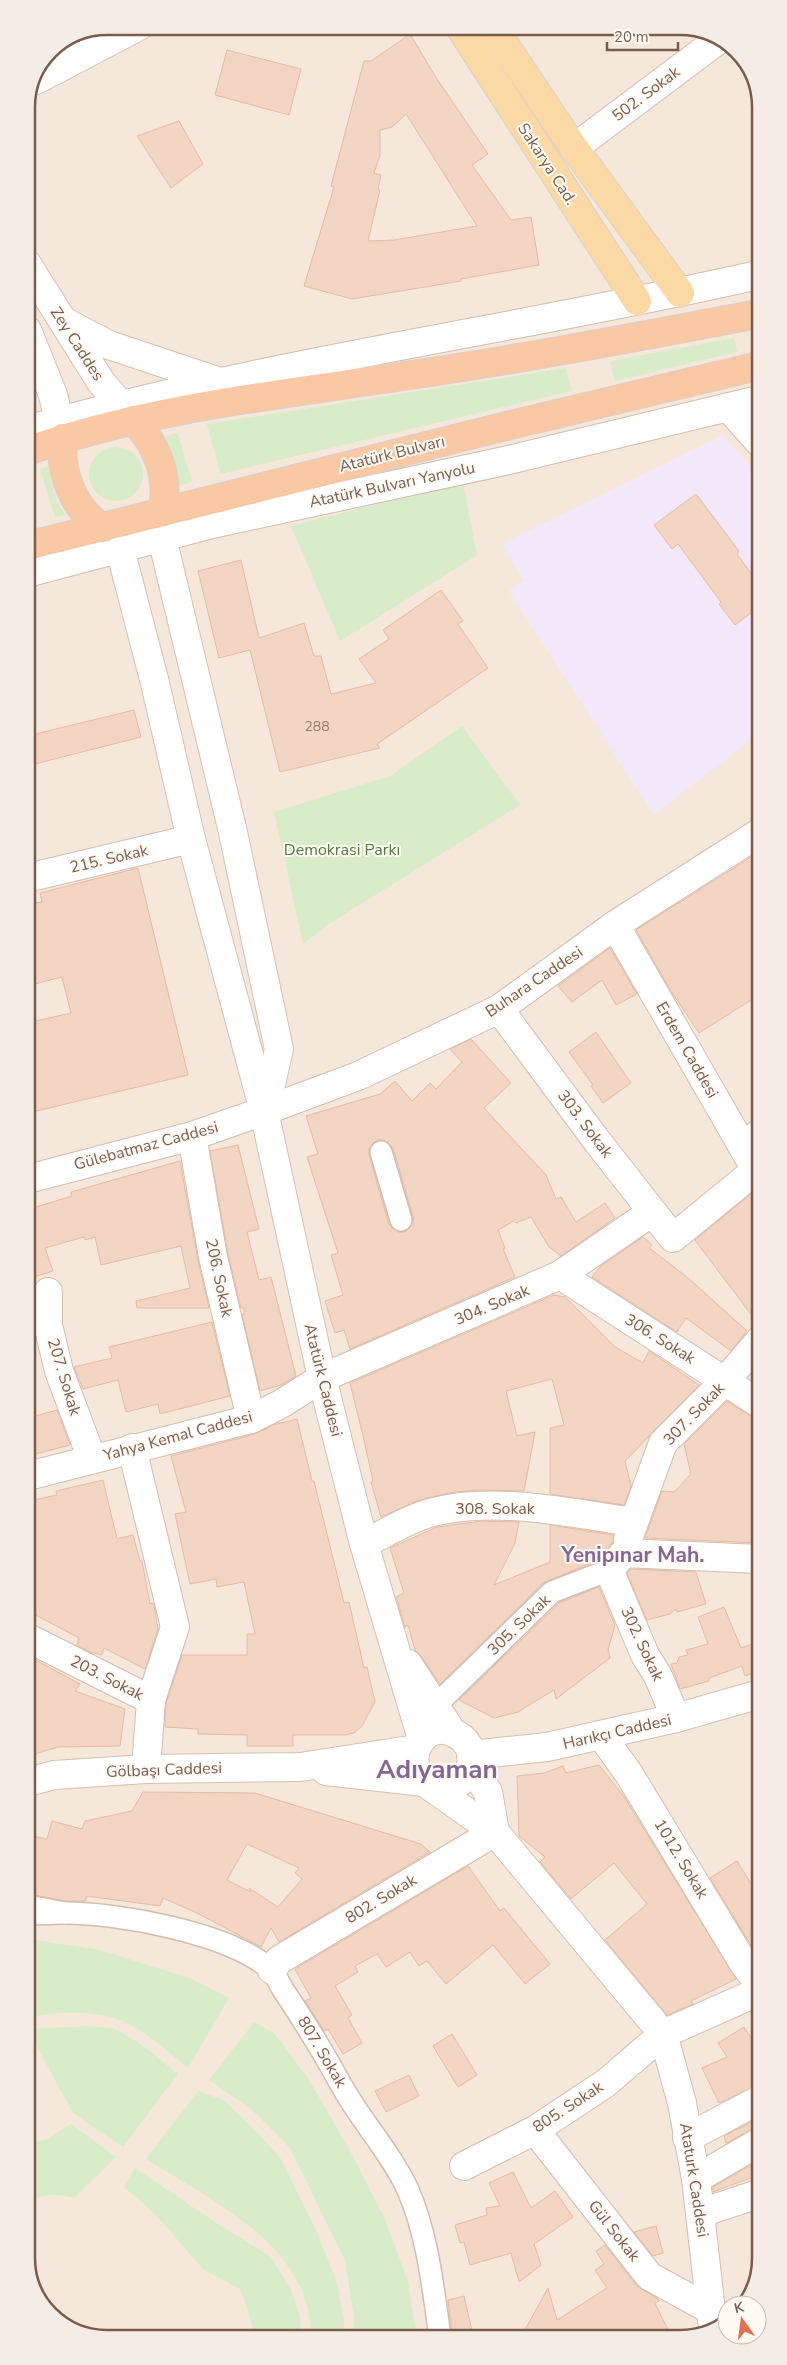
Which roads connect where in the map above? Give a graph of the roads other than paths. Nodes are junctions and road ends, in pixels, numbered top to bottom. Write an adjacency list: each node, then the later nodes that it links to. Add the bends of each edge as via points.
1 (122, 35): 5 (street)
2 (465, 35): 10 (main road, Sakarya Cad.)
3 (498, 35): 6 (main road, Sakarya Cad.)
4 (713, 43): 6 (street, 502. Sokak)
5 (41, 77)
6 (574, 148): 9 (main road, Sakarya Cad.)
7 (752, 276): 9 (street)
8 (35, 277): 12 (street, Zey Caddes)
9 (680, 293): 10 (street)
10 (637, 302): 15 (street)
11 (752, 315): 18 (highway, via 485,364 186,409)
12 (61, 320): 15 (street, via 109,345); 18 (street, Zey Caddes, via 101,382)
13 (35, 348): 19 (street)
14 (752, 367): 23 (highway, Atatürk Bulvarı, via 498,428)
15 (217, 381): 18 (street)
16 (752, 401): 17 (street, Atatürk Bulvarı Yanyolu)
17 (728, 407): 21 (street); 23 (street, Atatürk Bulvarı Yanyolu, via 517,458 212,524)
18 (127, 412): 19 (highway); 23 (highway, via 156,449 162,468 165,498)
19 (61, 429): 20 (street); 22 (highway); 24 (highway, via 64,466 72,493 82,510)
20 (35, 430)
21 (752, 435)
22 (35, 446)
23 (162, 525): 24 (highway, Atatürk Bulvarı); 26 (street, Atatürk Bulvarı Yanyolu); 33 (street, via 279,1048)
24 (103, 528): 25 (highway, Atatürk Bulvarı); 26 (street)
25 (35, 544)
26 (120, 549): 27 (street, Atatürk Bulvarı Yanyolu); 29 (street, Atatürk Caddesi)
27 (35, 571)
28 (752, 837): 31 (street, Buhara Caddesi)
29 (191, 840): 30 (street, 215. Sokak); 33 (street, Atatürk Caddesi)
30 (35, 876)
31 (615, 925): 32 (street, Buhara Caddesi); 35 (street, Erdem Caddesi)
32 (499, 1009): 33 (street, Buhara Caddesi, via 358,1076); 39 (street, 303. Sokak)
33 (264, 1111): 34 (street, Gülebatmaz Caddesi); 44 (street, Atatürk Caddesi)
34 (192, 1136): 37 (street, Gülebatmaz Caddesi); 47 (street, 206. Sokak, via 213,1257)
35 (751, 1140)
36 (381, 1152): 40 (street)
37 (35, 1177)
38 (752, 1177): 39 (street, 303. Sokak, via 674,1238)
39 (652, 1212): 41 (street, 304. Sokak)
40 (401, 1220)
41 (560, 1275): 44 (street, 304. Sokak); 45 (street, 306. Sokak)
42 (48, 1292): 49 (street, 207. Sokak, via 48,1324 59,1371)
43 (752, 1349): 45 (street, 307. Sokak)
44 (322, 1378): 47 (street, Yahya Kemal Caddesi); 52 (street, Atatürk Caddesi)
45 (726, 1380): 46 (street, 306. Sokak); 51 (street, 307. Sokak, via 663,1443)
46 (752, 1398)
47 (251, 1418): 48 (street, Yahya Kemal Caddesi)
48 (132, 1448): 49 (street, Yahya Kemal Caddesi); 58 (street, via 175,1627)
49 (92, 1459): 50 (street, Yahya Kemal Caddesi)
50 (35, 1474)
51 (633, 1522): 52 (street, 308. Sokak, via 524,1506 466,1507 432,1512); 54 (street, 307. Sokak)
52 (364, 1544): 56 (street, Atatürk Caddesi)
53 (752, 1559): 54 (street, 305. Sokak)
54 (616, 1561): 59 (street, 305. Sokak, via 552,1592); 60 (street, 302. Sokak, via 645,1656 658,1676)
55 (35, 1642): 58 (street, 203. Sokak)
56 (395, 1645): 59 (street, Atatürk Caddesi); 63 (street, Atatürk Caddesi)
57 (752, 1696): 60 (street, Harıkçı Caddesi)
58 (151, 1700): 66 (street, 203. Sokak)
59 (436, 1705): 61 (street, Atatürk Caddesi)
60 (676, 1718): 62 (street, Harıkçı Caddesi)
61 (452, 1732): 63 (street, via 436,1731); 64 (street, via 465,1740)
62 (601, 1735): 64 (street, Harıkçı Caddesi); 74 (street, 1012. Sokak, via 629,1774)
63 (419, 1744): 65 (street, Gölbaşı Caddesi); 68 (street, via 415,1769)
64 (471, 1760): 68 (street, via 467,1776 455,1786); 69 (street, via 488,1792)
65 (300, 1767): 66 (street, Gölbaşı Caddesi); 68 (street, Gölbaşı Caddesi)
66 (146, 1769): 67 (street, Gölbaşı Caddesi)
67 (35, 1780)
68 (429, 1785): 69 (street)
69 (495, 1832): 73 (street, 802. Sokak, via 279,1960); 76 (street)
70 (35, 1907): 71 (street)
71 (65, 1913): 72 (street); 73 (street, 807. Sokak, via 95,1913 184,1931 227,1946)
72 (35, 1914)
73 (272, 1970): 86 (street, 807. Sokak, via 408,2190 430,2260)
74 (752, 1974)
75 (752, 1995): 76 (street, 805. Sokak)
76 (663, 2034): 78 (street, 805. Sokak, via 606,2083); 79 (street, Ataturk Caddesi, via 682,2103)
77 (752, 2103): 79 (street)
78 (535, 2130): 81 (street, 805. Sokak); 85 (street, Gül Sokak, via 649,2276)
79 (687, 2138): 82 (street, Ataturk Caddesi)
80 (752, 2146): 82 (street)
81 (464, 2166)
82 (696, 2179): 84 (street, Ataturk Caddesi)
83 (752, 2196): 84 (street)
84 (701, 2213): 85 (street, Ataturk Caddesi)
85 (712, 2319)
86 (439, 2330)

